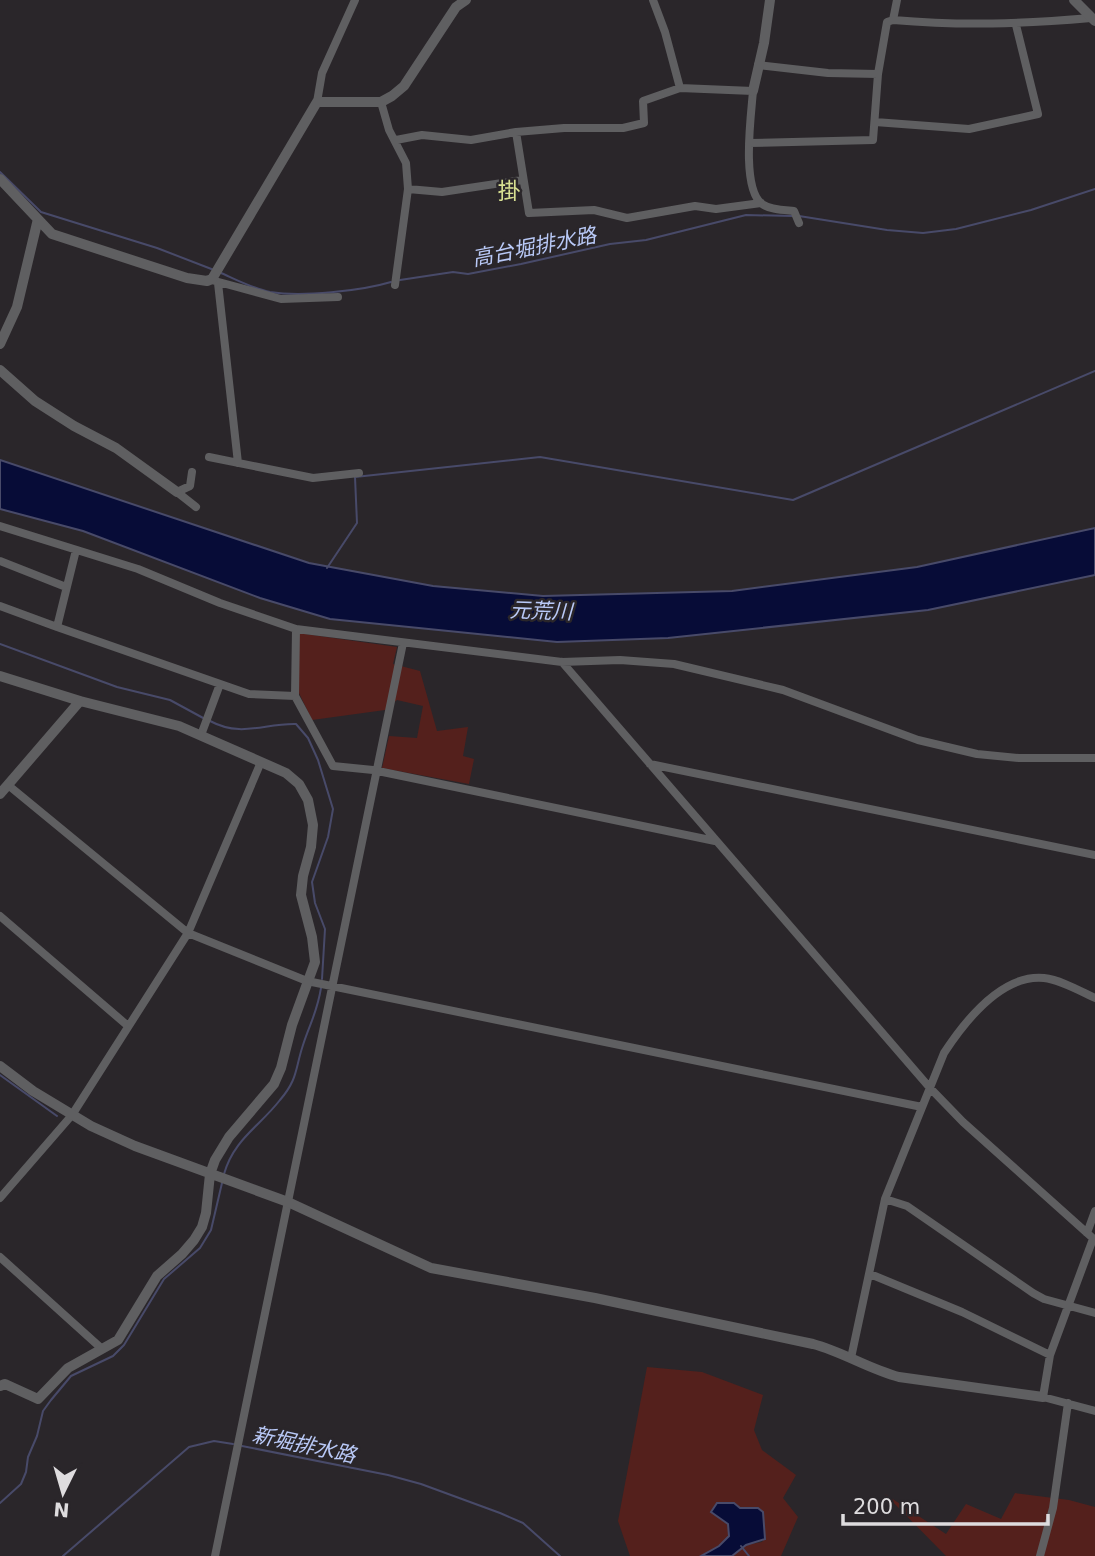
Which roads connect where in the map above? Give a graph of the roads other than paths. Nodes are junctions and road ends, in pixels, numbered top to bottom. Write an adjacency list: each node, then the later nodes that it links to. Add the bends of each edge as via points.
1 (355, 0): 14 (street, via 322,73)
2 (466, 0): 15 (street, via 456,7 404,86)
3 (653, 0): 12 (street)
4 (770, 0): 10 (street)
5 (897, 0): 8 (street)
6 (1074, 0): 7 (street)
7 (1093, 19): 9 (street)
8 (893, 20): 9 (street); 11 (street, via 887,22)
9 (1016, 25): 16 (street, via 1038,114 969,129)
10 (758, 65): 11 (street); 13 (street)
11 (878, 74): 16 (street)
12 (680, 88): 13 (street); 17 (street, via 643,100 644,123 623,128)
13 (753, 91): 19 (street)
14 (317, 102): 15 (street); 26 (street)
15 (381, 102): 18 (street)
16 (875, 122): 19 (street, via 873,140)
17 (516, 132): 18 (street, via 471,140 422,135); 21 (street)
18 (396, 140): 22 (street, via 406,163)
19 (749, 144): 23 (street, via 751,179)
20 (0, 178): 24 (street)
21 (522, 180): 22 (street, via 442,192); 23 (street, via 529,213 594,211 627,218 695,206 716,209)
22 (408, 189): 27 (street)
23 (761, 203): 25 (street, via 794,211)
24 (38, 219): 26 (street, via 62,238 187,278); 29 (street, via 17,307)
25 (799, 223)
26 (215, 281): 28 (street, via 281,299); 32 (street)
27 (396, 285)
28 (338, 297)
29 (0, 344)
30 (0, 370): 35 (street, via 35,401 116,448)
31 (209, 457): 32 (street)
32 (238, 463): 34 (street, via 313,478)
33 (192, 471): 35 (street, via 190,486)
34 (359, 473)
35 (177, 492): 36 (street)
36 (196, 507)
37 (0, 526): 38 (street)
38 (76, 550): 40 (street); 43 (street)
39 (0, 561): 40 (street)
40 (66, 587): 42 (street)
41 (0, 606): 42 (street)
42 (57, 626): 47 (street)
43 (296, 629): 44 (street); 48 (street)
44 (403, 643): 45 (street); 54 (street)
45 (562, 662): 51 (street, via 674,664 783,690 918,740 977,754); 53 (street)
46 (0, 676): 49 (street)
47 (220, 684): 48 (street, via 249,694); 50 (street)
48 (295, 696): 54 (street, via 333,766)
49 (80, 701): 50 (street); 55 (street)
50 (201, 735): 52 (street)
51 (1095, 758)
52 (261, 762): 60 (street); 61 (street, via 299,784 308,800 313,825 301,895 314,962)
53 (650, 764): 57 (street); 58 (street)
54 (376, 771): 57 (street); 62 (street)
55 (8, 785): 56 (street); 60 (street)
56 (0, 794)
57 (715, 841): 66 (street)
58 (1095, 855)
59 (0, 916): 64 (street)
60 (188, 933): 61 (street); 64 (street)
61 (307, 981): 62 (street); 69 (street, via 274,1084 229,1137)
62 (332, 985): 67 (street); 72 (street)
63 (1095, 998): 66 (street, via 1047,978 1017,981 967,1019 944,1053)
64 (128, 1026): 68 (street)
65 (0, 1066): 68 (street)
66 (930, 1088): 67 (street); 74 (street)
67 (922, 1108): 71 (street)
68 (72, 1115): 69 (street, via 135,1146); 70 (street)
69 (210, 1174): 72 (street); 79 (street, via 206,1213 194,1240 157,1276 118,1339)
70 (0, 1198)
71 (885, 1199): 76 (street); 77 (street, via 907,1206 1033,1293)
72 (288, 1202): 81 (street, via 431,1268 813,1344); 86 (street)
73 (1095, 1211): 74 (street)
74 (1092, 1237): 77 (street)
75 (0, 1257): 79 (street)
76 (870, 1274): 80 (street); 81 (street)
77 (1068, 1307): 78 (street); 80 (street)
78 (1095, 1313)
79 (100, 1348): 82 (street, via 68,1368 38,1399 15,1387)
80 (1050, 1355): 83 (street)
81 (851, 1357): 83 (street, via 898,1377)
82 (0, 1386)
83 (1043, 1397): 84 (street)
84 (1068, 1403): 85 (street); 87 (street, via 1053,1508)
85 (1095, 1411)
86 (215, 1556)
87 (1040, 1556)

